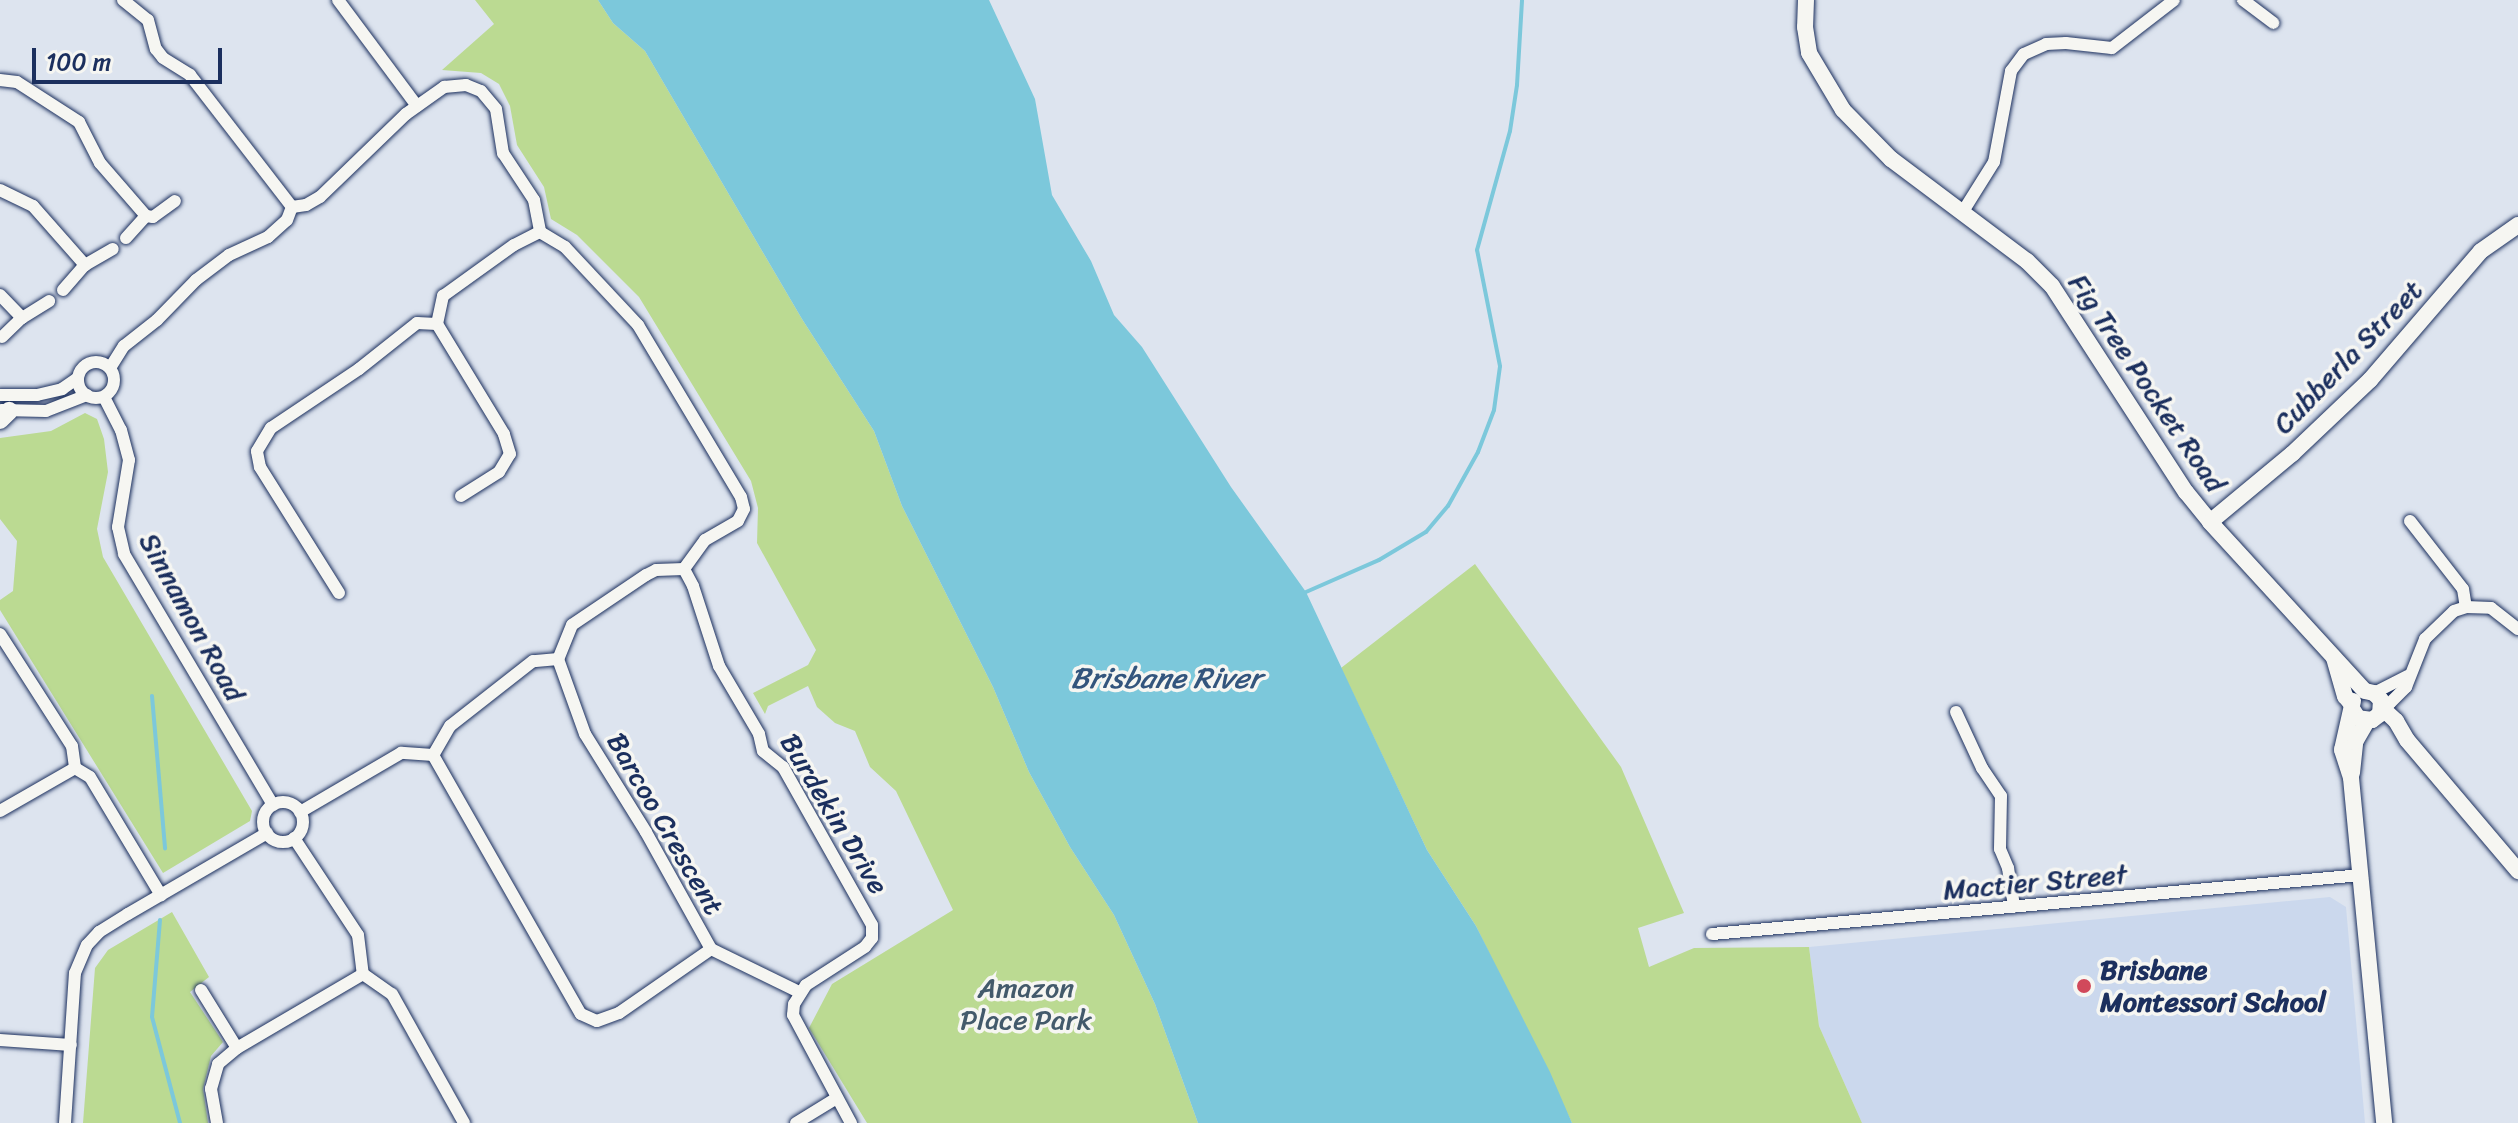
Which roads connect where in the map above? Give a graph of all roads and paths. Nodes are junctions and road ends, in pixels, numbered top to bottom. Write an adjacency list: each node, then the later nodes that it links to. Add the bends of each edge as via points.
1 (123, 0): 11 (street, via 148,20 156,49 190,75)
2 (338, 0): 8 (street)
3 (1806, 0): 12 (street, Fig Tree Pocket Road, via 1809,53 1843,110 1891,159)
4 (2174, 0): 12 (street, via 2112,48 2046,44 2024,54 2011,71 1994,162)
5 (2243, 0): 6 (street)
6 (2273, 23)
7 (0, 80): 13 (street, via 17,82 79,122 100,163)
8 (417, 106): 11 (street, via 320,197); 15 (street, via 451,84 473,86 487,96 496,109 503,153 534,200)
9 (0, 190): 18 (street, via 33,206)
10 (175, 201): 13 (street, via 153,217)
11 (292, 207): 25 (street, via 287,220 268,237 229,255 196,280 124,346)
12 (1962, 213): 32 (street, Fig Tree Pocket Road, via 2052,286)
13 (146, 216): 16 (street)
14 (2518, 225): 32 (street, Cubberla Street, via 2481,251 2370,380)
15 (540, 232): 23 (street, via 443,296); 33 (street, via 565,247 638,325 741,497 744,509 738,521 705,540)
16 (126, 238)
17 (113, 249): 18 (street)
18 (85, 265): 19 (street)
19 (63, 290)
20 (0, 295): 22 (street)
21 (49, 301): 22 (street)
22 (22, 318): 24 (street)
23 (437, 324): 30 (street, via 504,434 510,454 499,472); 34 (street, via 417,323 271,428 257,451 260,467)
24 (2, 337)
25 (110, 368): 26 (street, via 93,363); 28 (street, via 114,384)
26 (78, 378): 27 (street); 29 (street, via 62,389)
27 (87, 395): 28 (street); 29 (street, via 46,411)
28 (104, 397): 46 (street, Sinnamon Road, via 129,460 118,527 124,554)
29 (2, 409)
30 (461, 496)
31 (2410, 521): 35 (street, via 2463,589)
32 (2210, 522): 38 (street, Fig Tree Pocket Road)
33 (684, 569): 39 (street, via 656,570 572,625); 59 (street, Burdekin Drive, via 719,666 759,734 763,751 783,767 872,925 865,947)
34 (339, 593)
35 (2466, 607): 36 (street, via 2491,608); 40 (street, via 2454,611 2425,639 2408,676)
36 (2518, 629)
37 (0, 634): 44 (street, via 72,746)
38 (2334, 658): 40 (street, Fig Tree Pocket Road); 41 (street, Fig Tree Pocket Road)
39 (558, 659): 43 (street, via 533,661 450,726); 56 (street, Barcoo Crescent, via 585,734)
40 (2374, 706): 41 (street, Fig Tree Pocket Road, via 2358,718); 45 (street, via 2355,742); 51 (street)
41 (2352, 707): 45 (street, via 2342,750)
42 (1956, 712): 54 (street, via 2001,796 2000,849)
43 (433, 755): 48 (street, via 401,753); 56 (street, Barcoo Crescent, via 581,1014 597,1021 619,1013)
44 (75, 768): 47 (street); 53 (street, via 90,777)
45 (2351, 778): 52 (street)
46 (273, 805): 48 (street, via 288,803); 49 (street, via 264,818)
47 (0, 811)
48 (300, 812): 50 (street, via 303,823)
49 (267, 833): 50 (street, via 277,840); 53 (street)
50 (294, 838): 57 (street, via 358,935)
51 (2518, 871)
52 (2362, 875): 54 (street, Mactier Street); 69 (street)
53 (161, 895): 61 (street, via 99,932 83,950 75,973)
54 (2014, 907): 55 (street, Mactier Street)
55 (1712, 934)
56 (711, 949): 59 (street)
57 (363, 974): 62 (street); 66 (street, via 392,994)
58 (201, 990): 62 (street)
59 (799, 992): 63 (street, via 793,1015)
60 (0, 1040): 61 (street)
61 (71, 1045): 64 (street)
62 (237, 1048): 65 (street, via 218,1064 214,1077)
63 (837, 1098): 67 (street); 68 (street)
64 (65, 1123)
65 (217, 1123)
66 (464, 1123)
67 (796, 1123)
68 (851, 1123)
69 (2384, 1123)

